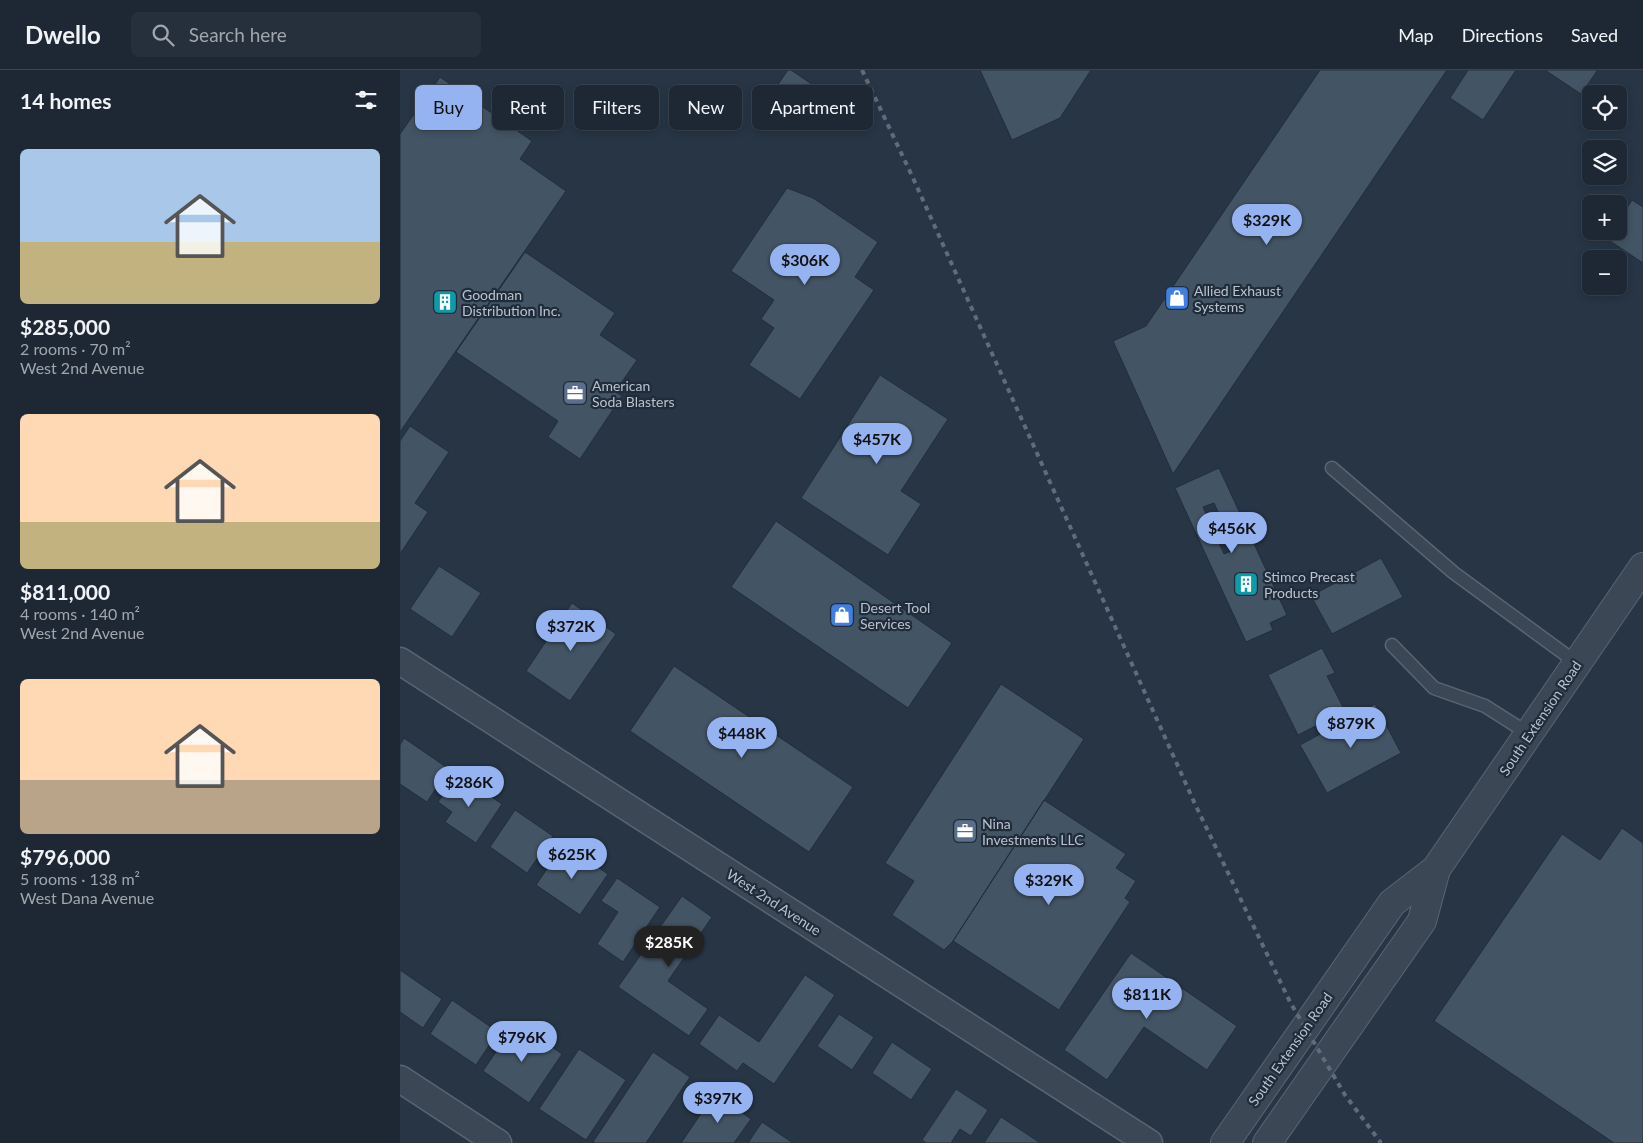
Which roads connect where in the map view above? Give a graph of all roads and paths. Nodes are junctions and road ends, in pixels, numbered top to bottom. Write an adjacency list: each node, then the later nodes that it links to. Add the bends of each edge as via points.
1 (1332, 468): 5 (lane, via 1454,573)
2 (1643, 567): 5 (street, South Extension Road)
3 (1392, 645): 6 (lane, via 1434,688 1485,706)
4 (400, 661): 10 (street, West 2nd Avenue)
5 (1578, 663): 6 (street, South Extension Road)
6 (1529, 734): 7 (street, South Extension Road)
7 (1436, 869): 11 (street, South Extension Road, via 1392,903); 12 (street, South Extension Road, via 1422,921)
8 (400, 1079): 9 (street)
9 (498, 1143)
10 (1149, 1143)
11 (1225, 1143)
12 (1267, 1143)

